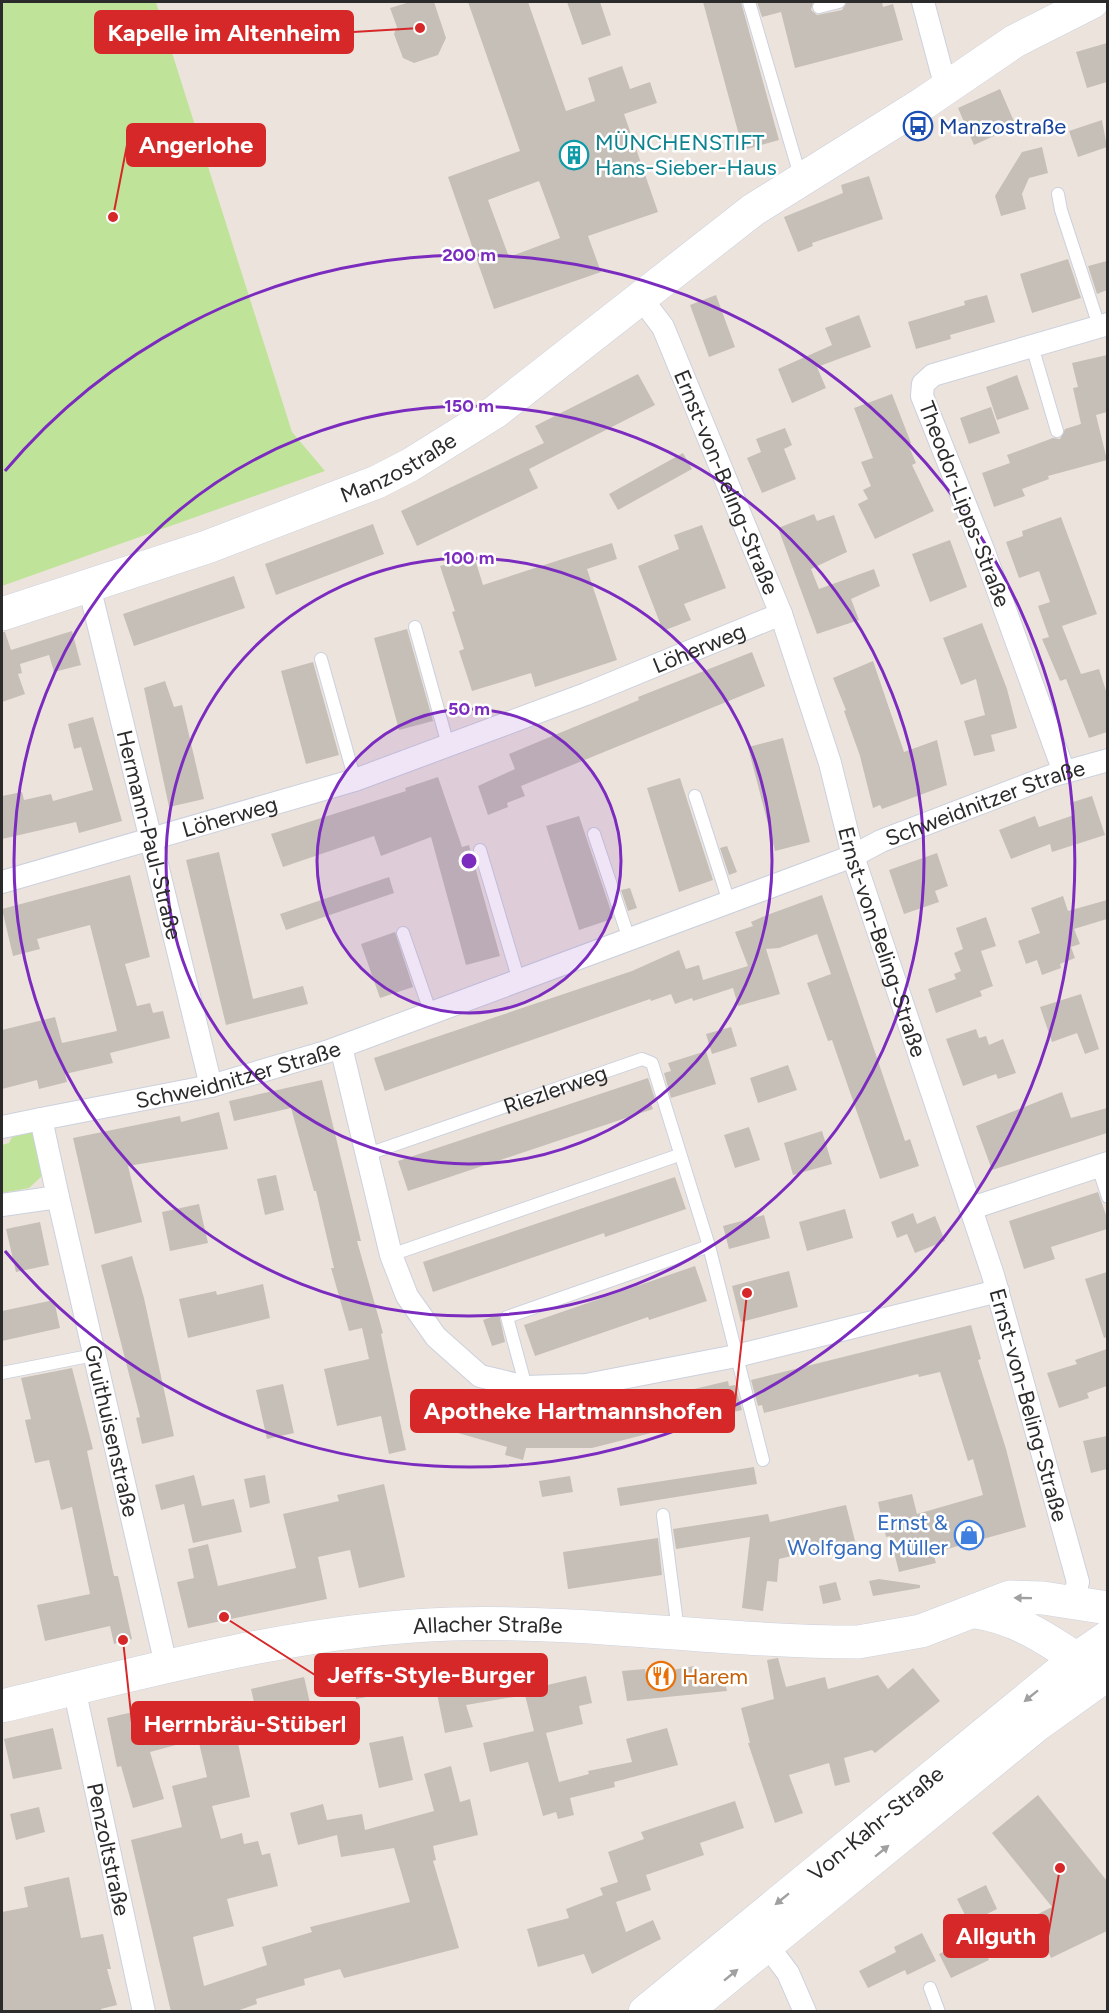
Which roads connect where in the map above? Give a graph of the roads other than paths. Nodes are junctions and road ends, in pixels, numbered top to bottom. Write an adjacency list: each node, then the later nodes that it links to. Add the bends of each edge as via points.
1 (749, 2): 7 (lane)
2 (839, 2): 5 (lane)
3 (923, 2): 6 (street)
4 (1092, 2): 6 (street, Manzostraße, via 1015,42)
5 (819, 7)
6 (946, 88): 7 (street, Manzostraße)
7 (801, 180): 9 (street, Manzostraße, via 753,210)
8 (1058, 194): 10 (lane)
9 (642, 298): 13 (street, Manzostraße, via 495,412 410,465 376,482 207,547); 15 (street, Ernst-von-Beling-Straße, via 663,327)
10 (1103, 325): 11 (street, Theodor-Lipps-Straße)
11 (1032, 346): 12 (lane); 20 (street, Theodor-Lipps-Straße, via 933,375 923,384 922,396)
12 (1058, 431)
13 (89, 585): 14 (street, Manzostraße); 24 (street, Hermann-Paul-Straße)
14 (2, 614)
15 (781, 614): 18 (street, Löherweg, via 586,694); 26 (street, Ernst-von-Beling-Straße, via 830,763)
16 (415, 627): 18 (lane)
17 (321, 659): 21 (lane)
18 (448, 745): 21 (street, Löherweg)
19 (1107, 760): 20 (street, Schweidnitzer Straße)
20 (1064, 772): 26 (street, Schweidnitzer Straße, via 881,841)
21 (355, 780): 24 (street, Löherweg)
22 (694, 796): 28 (lane)
23 (594, 834): 30 (lane)
24 (152, 841): 27 (street, Löherweg); 34 (street, Hermann-Paul-Straße)
25 (480, 850): 31 (lane)
26 (853, 856): 28 (street, Schweidnitzer Straße); 43 (street, Ernst-von-Beling-Straße)
27 (2, 882)
28 (729, 902): 30 (street, Schweidnitzer Straße)
29 (403, 933): 32 (lane)
30 (629, 939): 31 (street, Schweidnitzer Straße)
31 (519, 981): 32 (street, Schweidnitzer Straße)
32 (431, 1014): 33 (street, Schweidnitzer Straße)
33 (342, 1047): 34 (street, Schweidnitzer Straße); 37 (street)
34 (211, 1086): 35 (street, Schweidnitzer Straße)
35 (41, 1119): 36 (street, Schweidnitzer Straße); 40 (street, Gruithuisenstraße)
36 (2, 1126)
37 (368, 1154): 38 (lane, Riezlerweg, via 642,1059 652,1063); 45 (street)
38 (679, 1155): 44 (lane, Riezlerweg); 45 (lane)
39 (1103, 1165): 41 (lane); 43 (street)
40 (58, 1197): 42 (street); 47 (street, Gruithuisenstraße)
41 (1107, 1197)
42 (2, 1205)
43 (972, 1208): 46 (street, Ernst-von-Beling-Straße)
44 (709, 1246): 48 (lane, Riezlerweg); 50 (lane, via 507,1317)
45 (392, 1255): 50 (street, via 407,1296 436,1337 480,1376)
46 (998, 1291): 48 (street); 53 (street, Ernst-von-Beling-Straße, via 1078,1582)
47 (94, 1355): 49 (lane); 59 (street, Gruithuisenstraße)
48 (736, 1356): 50 (street, via 586,1385); 51 (lane, Riezlerweg)
49 (2, 1373)
50 (526, 1387)
51 (763, 1460)
52 (663, 1515): 56 (lane)
53 (1072, 1602): 54 (street, Allacher Straße); 55 (street, Allacher Straße, one-way to 55, via 1010,1598)
54 (1107, 1608)
55 (976, 1612): 56 (street, Allacher Straße, via 921,1631 858,1642); 58 (street, via 1026,1626)
56 (678, 1635): 59 (street, Allacher Straße, via 450,1624 325,1636)
57 (1107, 1637): 58 (street, Von-Kahr-Straße)
58 (1076, 1659): 60 (street); 66 (street, Von-Kahr-Straße, one-way to 66)
59 (166, 1665): 61 (street, Allacher Straße)
60 (1106, 1675): 63 (street, Von-Kahr-Straße, one-way to 60, via 1038,1724)
61 (74, 1688): 62 (street, Allacher Straße); 65 (street, Penzoltstraße)
62 (2, 1706)
63 (767, 1945): 67 (street, Von-Kahr-Straße, one-way to 63); 68 (street, via 788,1973)
64 (930, 1988): 69 (lane)
65 (144, 2012)
66 (645, 2012)
67 (685, 2012)
68 (805, 2012)
69 (939, 2012)

